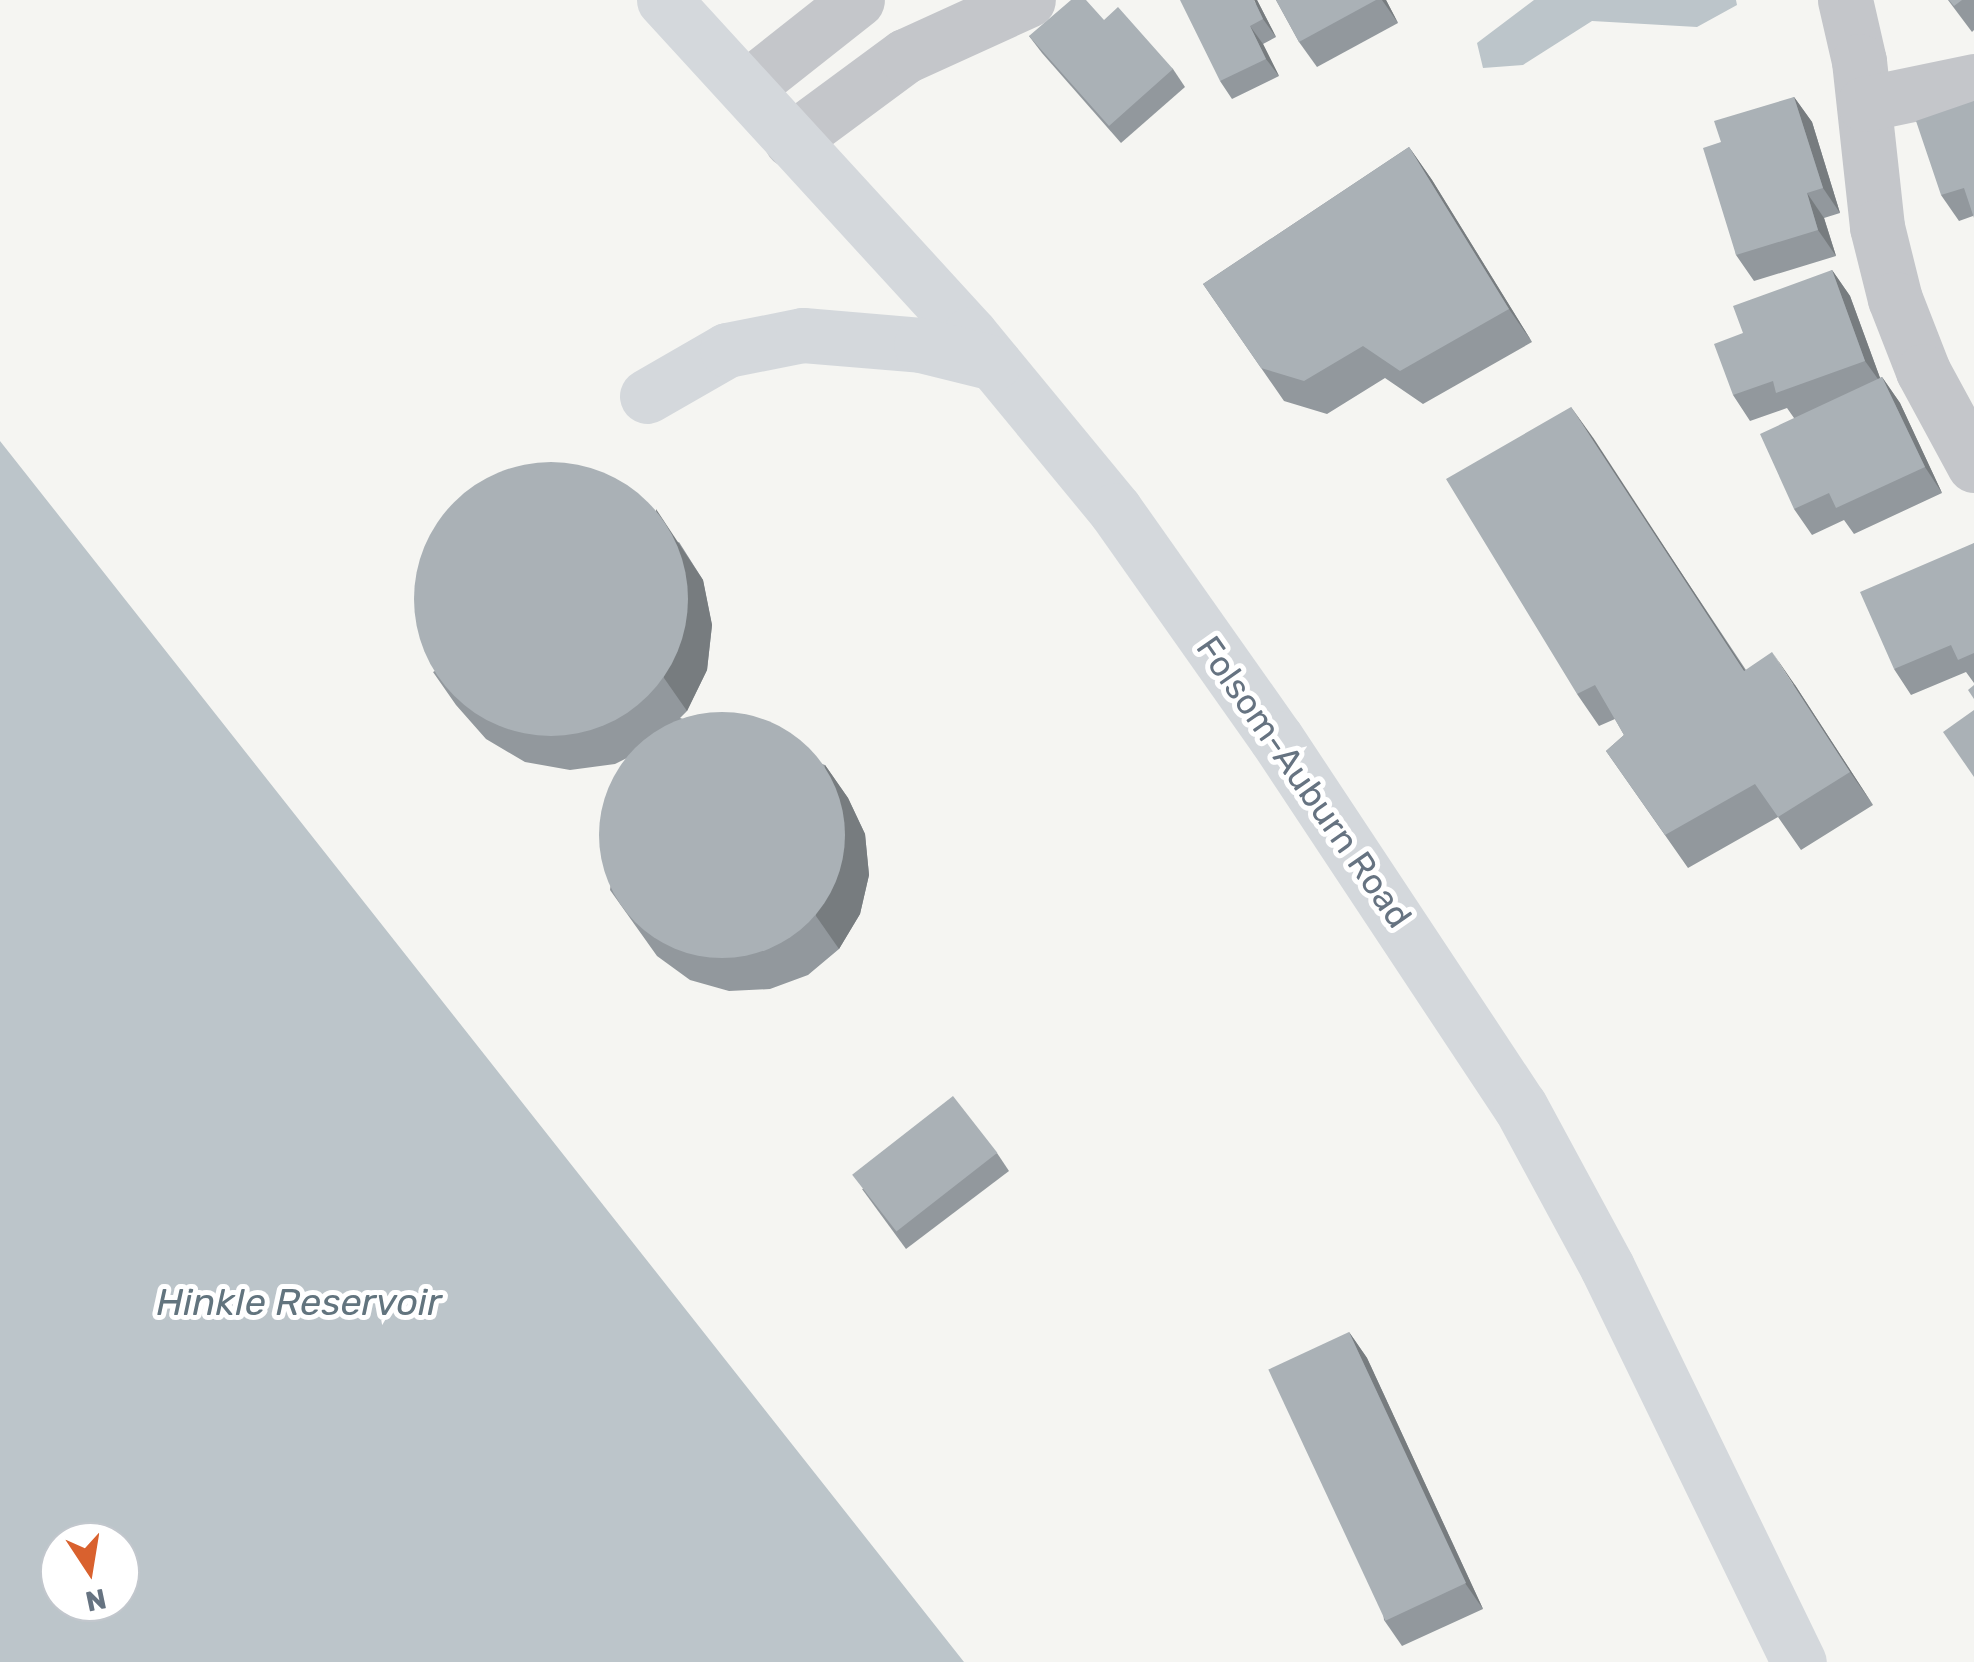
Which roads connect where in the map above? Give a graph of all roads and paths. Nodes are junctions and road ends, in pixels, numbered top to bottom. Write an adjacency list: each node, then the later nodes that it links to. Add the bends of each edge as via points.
1 (664, 0): 6 (main road, Folsom-Auburn Road)
2 (857, 0): 6 (street)
3 (1028, 0): 8 (street, via 905,56)
4 (1845, 0): 7 (street)
5 (1974, 81): 7 (street)
6 (747, 87): 8 (main road, Folsom-Auburn Road)
7 (1864, 104): 11 (street, via 1877,227 1896,299 1923,371)
8 (791, 140): 9 (main road, Folsom-Auburn Road)
9 (994, 363): 10 (main road, via 921,345 803,335 727,350); 12 (main road, Folsom-Auburn Road, via 1114,510 1485,1046 1607,1267)
10 (646, 396)
11 (1974, 465)
12 (1799, 1662)

